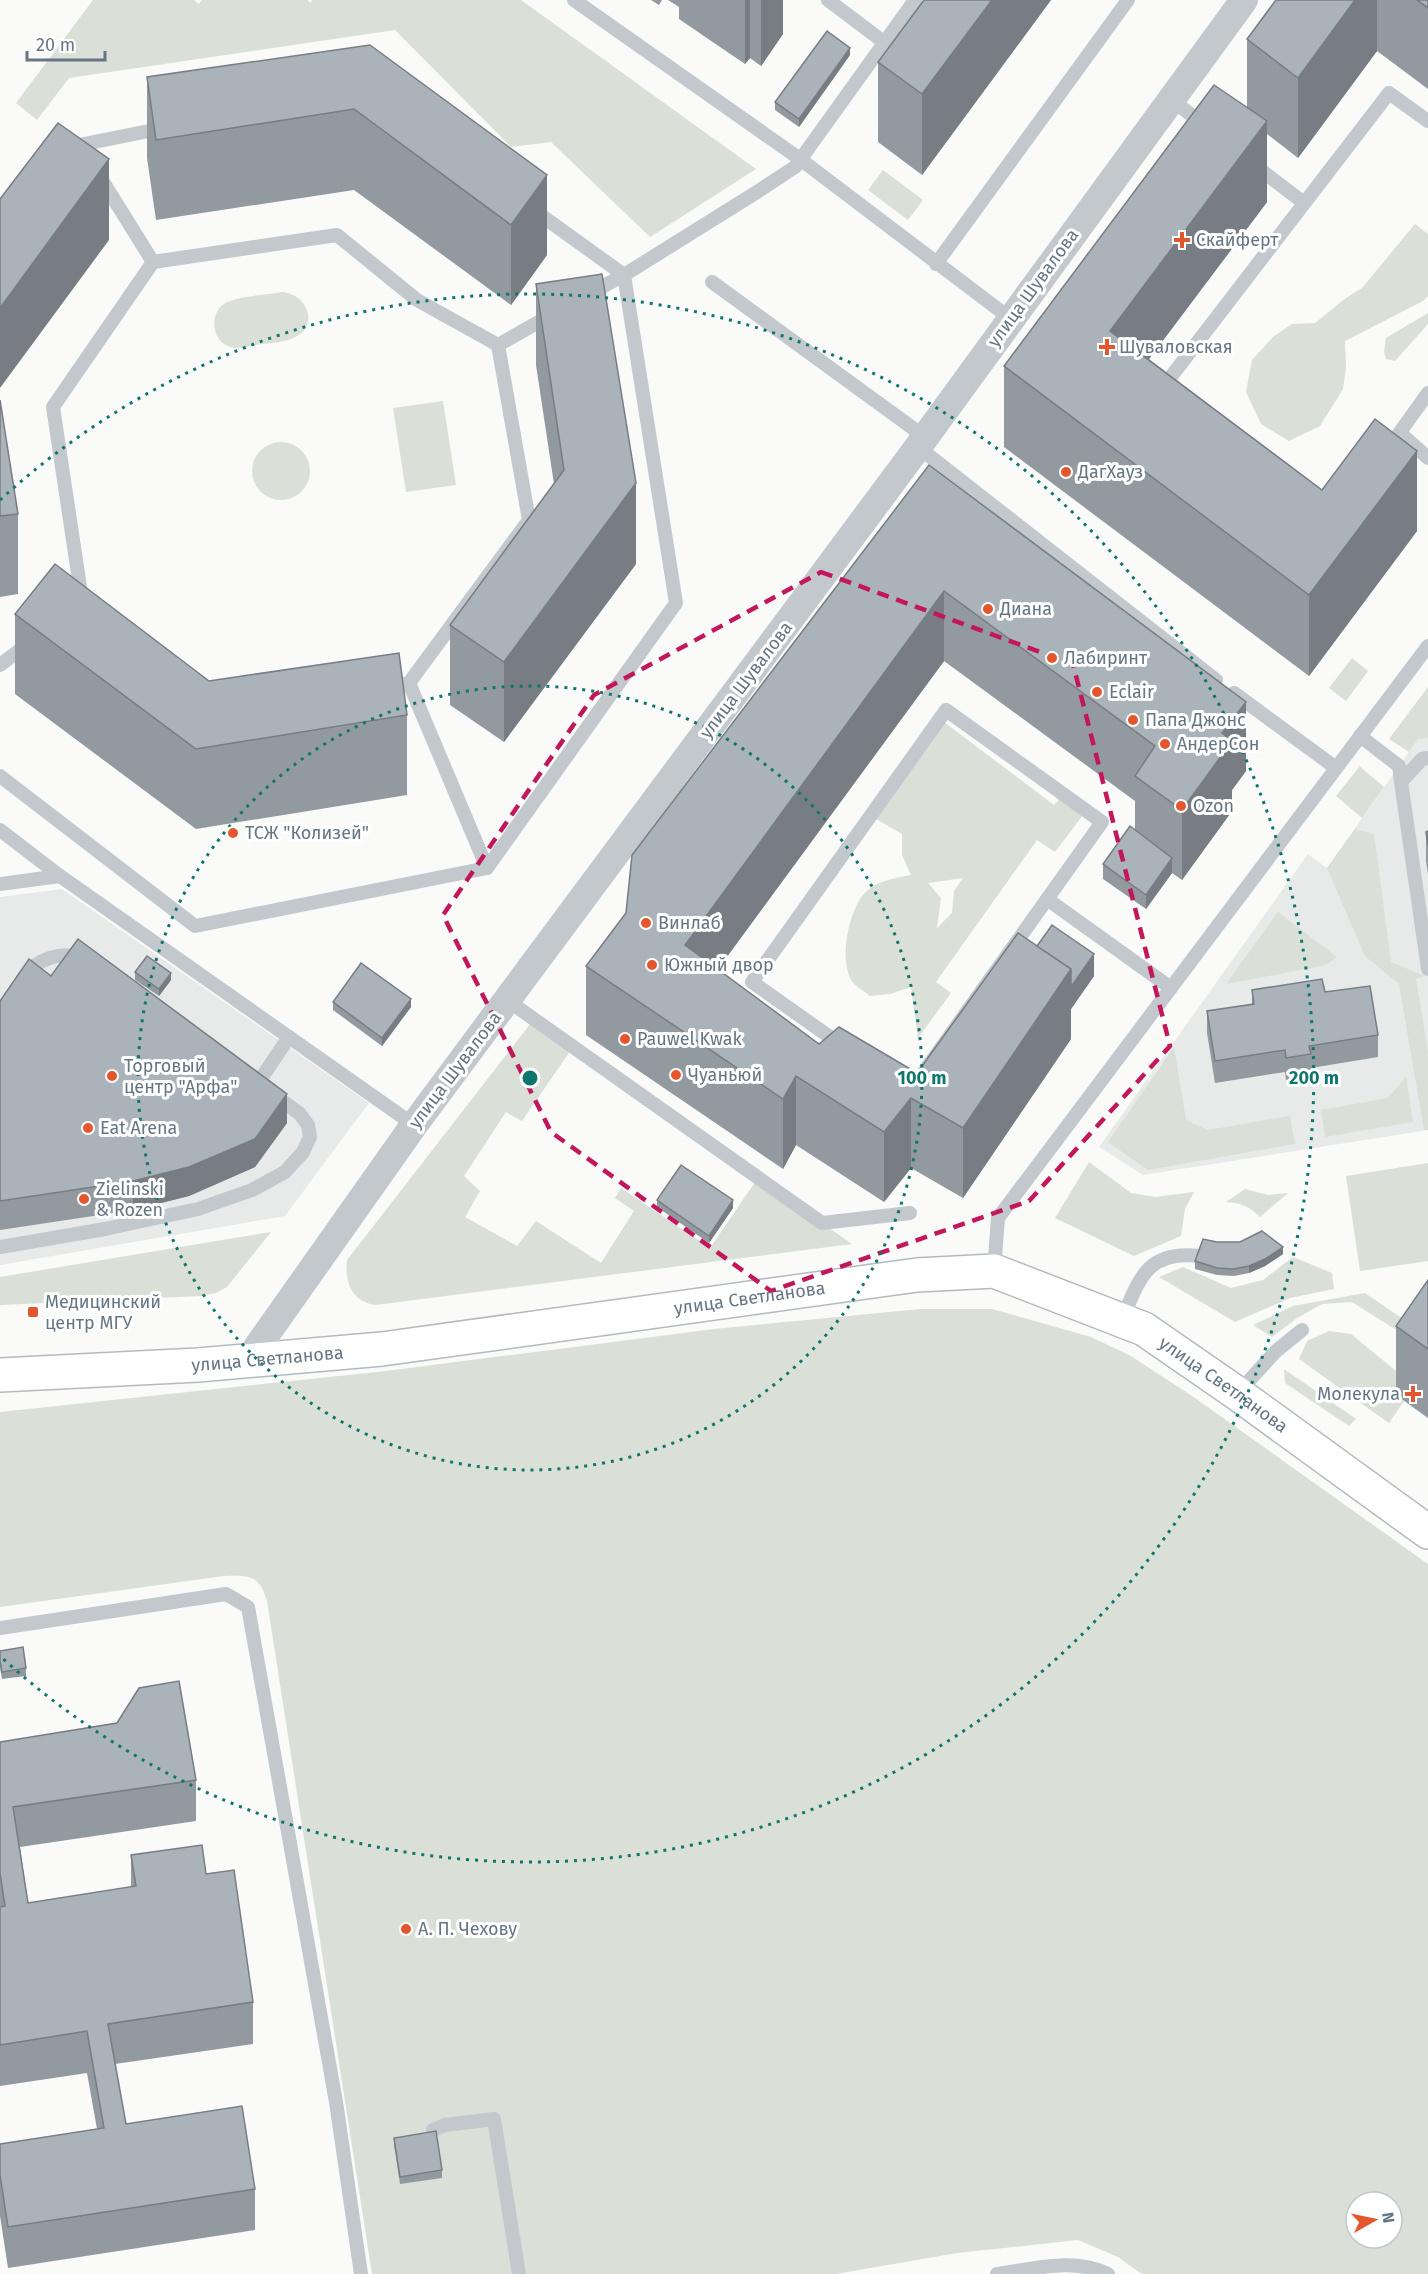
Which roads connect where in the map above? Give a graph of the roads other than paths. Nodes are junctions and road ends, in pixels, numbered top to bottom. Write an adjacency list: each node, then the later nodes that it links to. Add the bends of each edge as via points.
1 (574, 0): 13 (lane)
2 (915, 0): 6 (lane)
3 (1128, 0): 18 (lane)
4 (1244, 0): 7 (street, улица Шувалова)
5 (830, 1): 6 (lane)
6 (885, 43): 13 (lane)
7 (1171, 99): 10 (lane); 21 (street, улица Шувалова)
8 (1428, 121): 16 (lane, via 1389,93)
9 (182, 124): 11 (lane)
10 (1220, 137)
11 (85, 154): 14 (lane); 17 (lane)
12 (1246, 157): 16 (lane)
13 (800, 159): 18 (lane); 19 (lane, via 795,167)
14 (64, 162)
15 (519, 199): 19 (lane)
16 (1304, 203): 24 (lane)
17 (153, 262): 22 (lane, via 338,235 417,300); 32 (lane, via 53,408 78,604 229,719)
18 (936, 264): 21 (lane)
19 (624, 275): 22 (lane); 39 (lane, via 676,603)
20 (712, 282): 26 (lane)
21 (1011, 319): 26 (street, улица Шувалова)
22 (498, 345): 32 (lane, via 529,520)
23 (1428, 393): 25 (lane)
24 (1151, 402)
25 (1400, 433): 27 (lane); 28 (lane)
26 (922, 442): 35 (lane, via 1269,721); 47 (street, улица Шувалова)
27 (1428, 458)
28 (1379, 462)
29 (36, 636): 31 (lane)
30 (1428, 646): 33 (lane)
31 (0, 665)
32 (409, 683): 39 (lane)
33 (1360, 736): 35 (lane); 37 (lane, via 1399,766)
34 (1428, 758): 37 (lane, via 1422,759)
35 (1336, 768): 46 (lane)
36 (0, 776): 39 (lane, via 195,926)
37 (1401, 782): 44 (lane)
38 (0, 830): 40 (lane)
39 (487, 868)
40 (60, 876): 41 (lane); 48 (lane)
41 (0, 884)
42 (1047, 899): 42 (lane, via 1102,822 946,710 752,982 909,1093); 46 (lane)
43 (98, 966): 45 (lane, via 71,954 49,958 28,970)
44 (1428, 969)
45 (17, 987)
46 (1171, 988): 53 (lane, via 998,1218)
47 (507, 1000): 49 (street, улица Шувалова); 50 (lane, via 822,1224)
48 (289, 1037): 49 (lane); 51 (lane, via 253,1079 300,1114 308,1125 310,1137 303,1152 285,1172 252,1190 198,1209)
49 (414, 1125): 56 (street, улица Шувалова)
50 (910, 1213)
51 (0, 1248)
52 (1200, 1256): 54 (lane, via 1182,1254 1146,1270)
53 (994, 1271): 54 (street, улица Светланова); 56 (street, улица Светланова, via 917,1275 382,1349)
54 (1122, 1320): 58 (street, улица Светланова, via 1144,1329)
55 (1302, 1329): 58 (lane, via 1275,1352)
56 (248, 1360): 57 (street, улица Светланова)
57 (0, 1375)
58 (1238, 1394): 59 (street, улица Светланова)
59 (1428, 1532)
60 (0, 1628): 62 (lane, via 226,1594 248,1607 336,2102)
61 (433, 2130): 63 (lane, via 494,2119)
62 (361, 2274)
63 (519, 2274)
64 (997, 2274): 65 (lane, via 1067,2264)
65 (1108, 2274)

